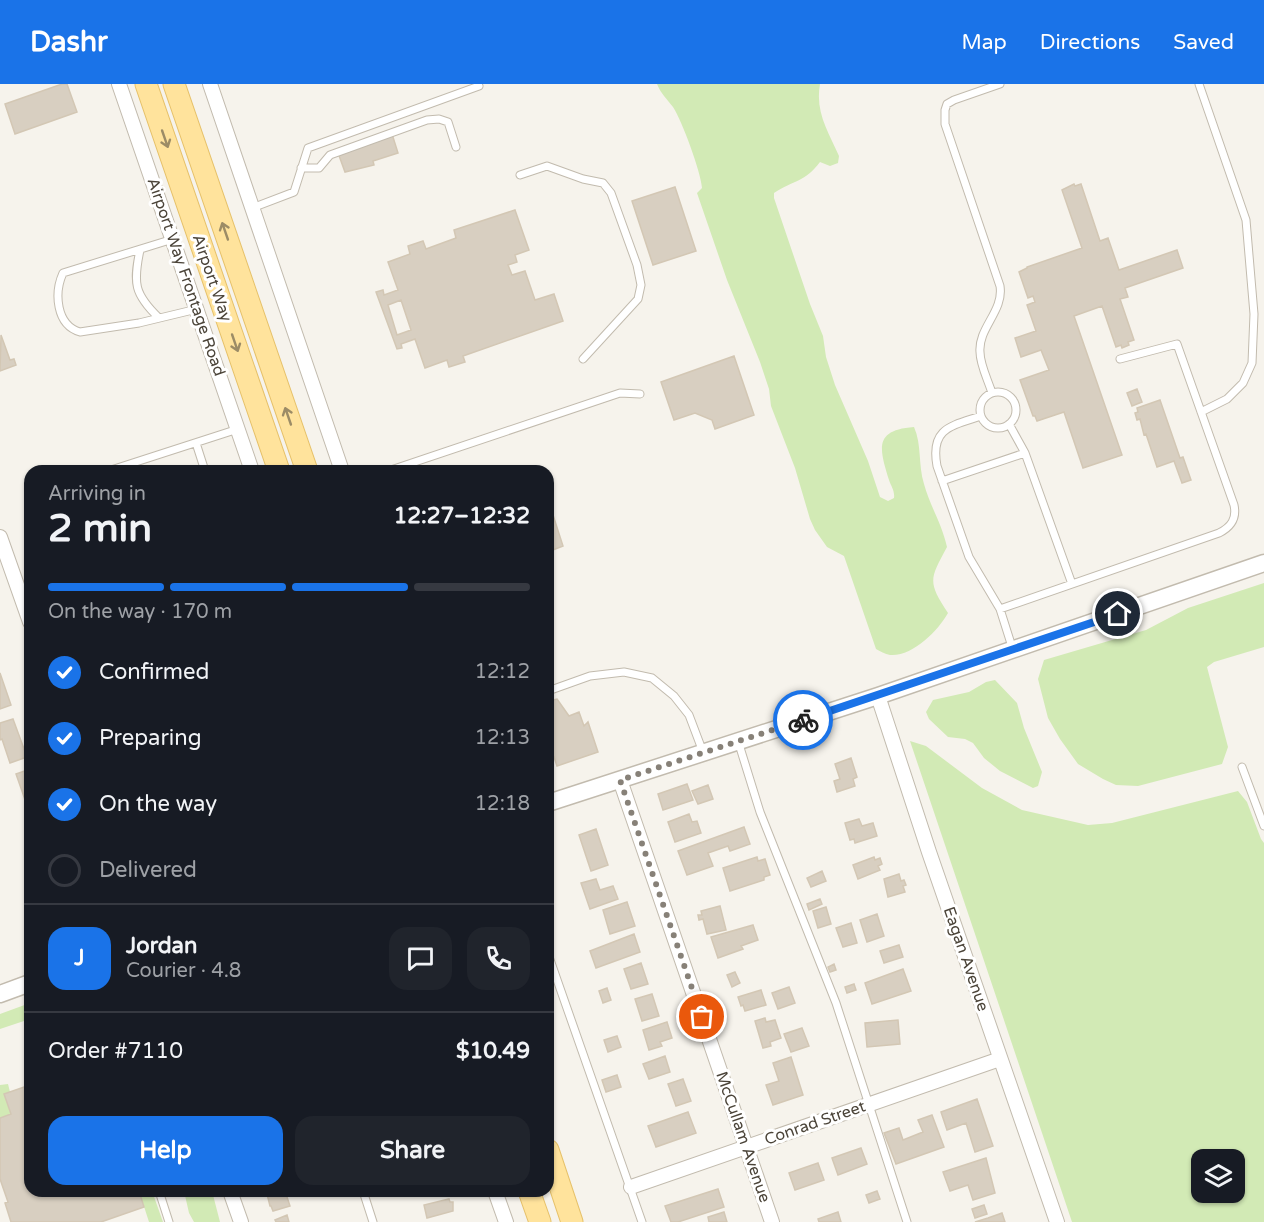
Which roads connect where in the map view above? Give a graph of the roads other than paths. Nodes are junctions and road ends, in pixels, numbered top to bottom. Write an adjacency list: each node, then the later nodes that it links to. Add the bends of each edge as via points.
1 (119, 84): 12 (street, Airport Way Frontage Road)
2 (146, 84): 29 (main road, Airport Way, one-way to 29)
3 (174, 84): 30 (main road, Airport Way, one-way to 3)
4 (210, 84): 11 (street)
5 (1000, 84): 18 (lane, via 947,104 944,117 1000,286 1000,301 980,344)
6 (1198, 84): 20 (lane, via 1246,220 1254,314 1252,363 1243,383 1227,399)
7 (481, 85): 9 (lane, via 308,148)
8 (456, 147): 9 (lane, via 448,122 427,120 330,155 319,168)
9 (301, 168): 11 (lane, via 294,192)
10 (520, 175): 16 (lane, via 547,166 603,183 611,193 637,265 641,285 638,299)
11 (252, 208): 31 (street)
12 (173, 238): 13 (lane); 14 (street, Airport Way Frontage Road)
13 (140, 250): 15 (lane, via 136,287 144,304); 15 (lane, via 63,273 58,285 60,313 72,330 80,333)
14 (197, 309): 15 (lane); 23 (street, Airport Way Frontage Road)
15 (159, 318)
16 (583, 358)
17 (1120, 359): 20 (lane, via 1177,344)
18 (992, 393): 21 (lane, via 983,400); 22 (lane, via 1005,393 1013,400 1016,411)
19 (640, 394): 32 (lane, via 620,393)
20 (1201, 412): 36 (lane, via 1234,506 1229,528)
21 (981, 416): 22 (lane, via 991,427); 33 (lane, via 939,435 935,454)
22 (1009, 424): 25 (lane)
23 (238, 429): 24 (lane); 28 (street, Airport Way Frontage Road)
24 (196, 443): 26 (lane); 27 (lane)
25 (1025, 453): 33 (lane); 36 (lane)
26 (127, 465)
27 (203, 465)
28 (250, 465)
29 (277, 465)
30 (306, 465)
31 (340, 465)
32 (406, 465)
33 (942, 481): 38 (lane, via 969,557)
34 (0, 537): 37 (street)
35 (1264, 563): 39 (street)
36 (1072, 584): 38 (lane)
37 (24, 605)
38 (1000, 609): 39 (lane)
39 (1013, 650): 41 (street)
40 (554, 689): 43 (lane, via 590,675 624,672 652,678 689,715)
41 (878, 696): 42 (street); 51 (street, Eagan Avenue)
42 (738, 740): 43 (street); 52 (lane, via 760,812 836,1003)
43 (702, 752): 45 (street)
44 (1242, 767): 47 (lane)
45 (620, 780): 46 (street); 53 (street, McCullam Avenue)
46 (554, 801)
47 (1264, 826)
48 (554, 971): 55 (lane)
49 (24, 985): 50 (street)
50 (0, 994)
51 (1000, 1059): 52 (street, Conrad Street); 70 (street, Eagan Avenue)
52 (868, 1105): 53 (street, Conrad Street); 69 (lane)
53 (747, 1147): 55 (street, Conrad Street); 68 (street, McCullam Avenue)
54 (554, 1168): 66 (main road)
55 (631, 1187): 67 (lane)
56 (161, 1197): 61 (lane)
57 (232, 1197): 62 (street)
58 (365, 1197): 63 (lane)
59 (497, 1197): 64 (street)
60 (531, 1197): 65 (main road)
61 (169, 1222)
62 (241, 1222)
63 (373, 1222)
64 (506, 1222)
65 (540, 1222)
66 (572, 1222)
67 (642, 1222)
68 (772, 1222)
69 (907, 1222)
70 (1057, 1222)

